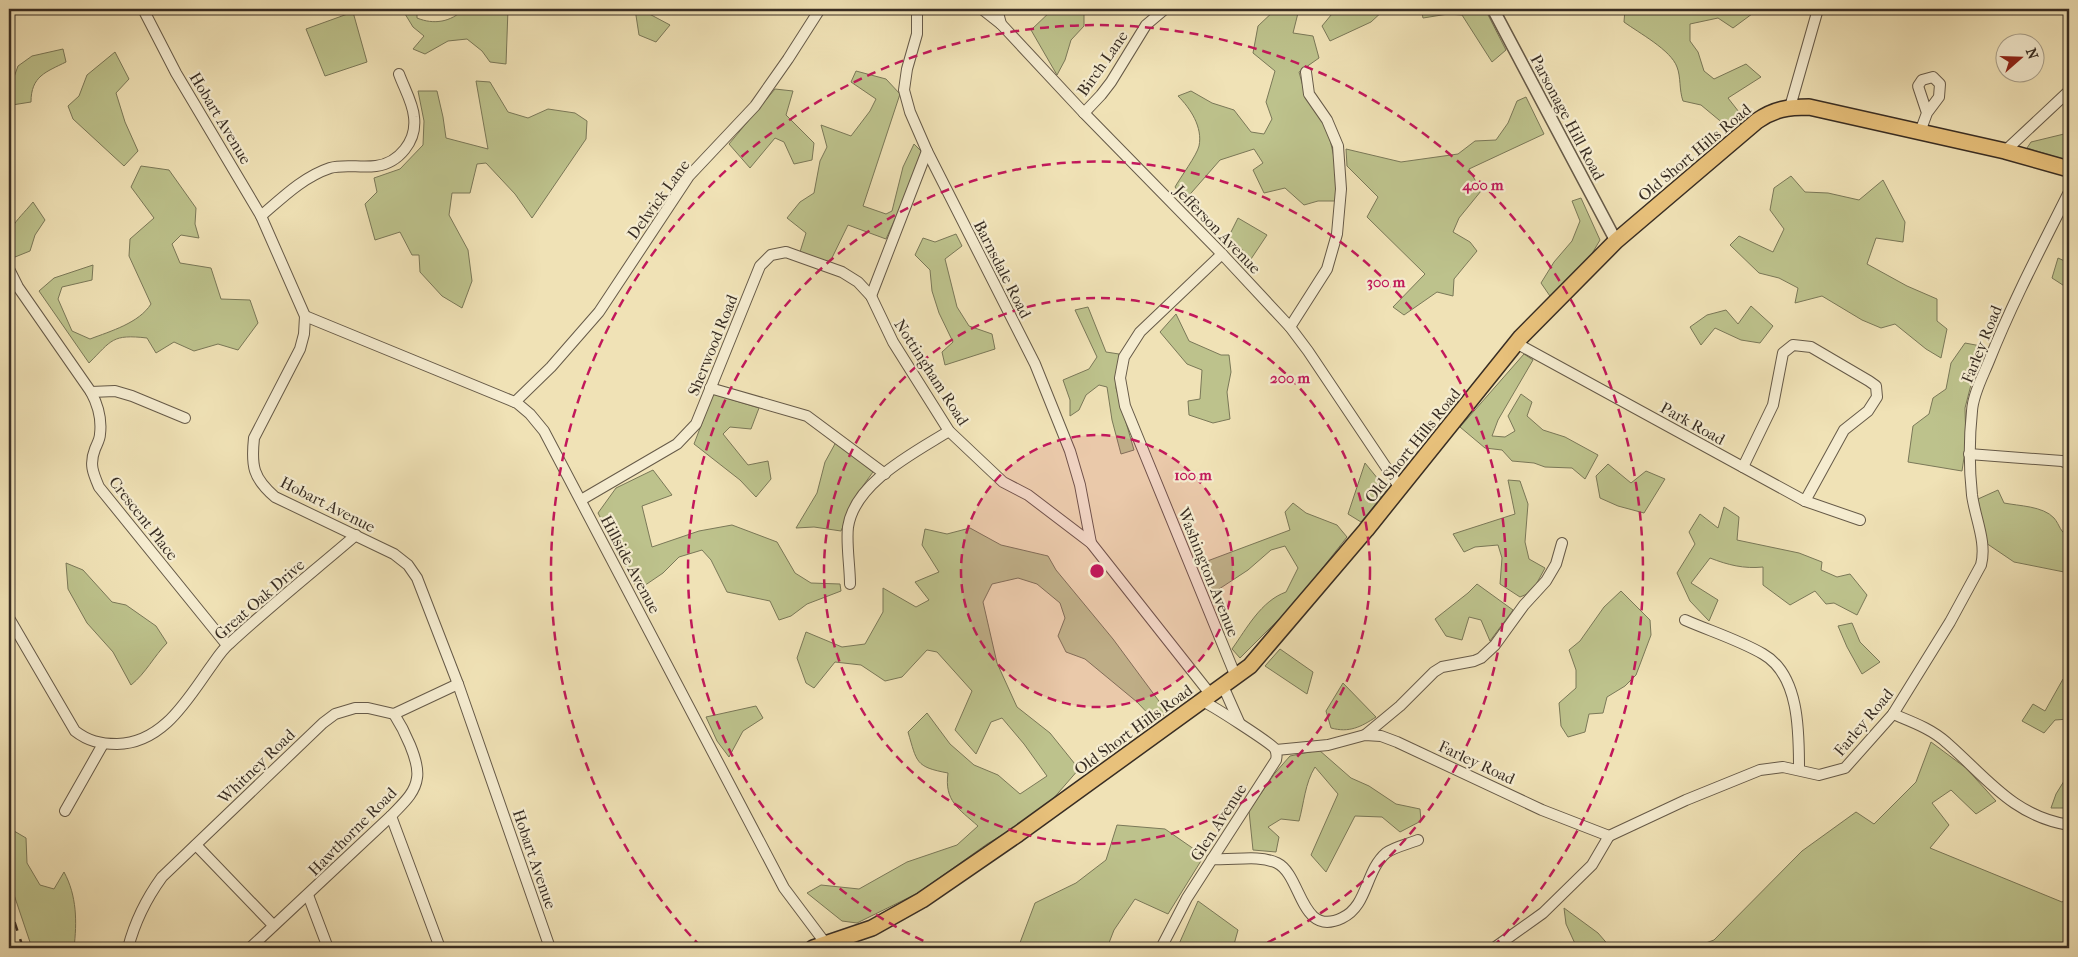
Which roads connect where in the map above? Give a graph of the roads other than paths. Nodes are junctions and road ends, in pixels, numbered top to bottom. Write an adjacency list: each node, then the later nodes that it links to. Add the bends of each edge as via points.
1 (820, 9): 31 (street, Delwick Lane, via 755,106 689,176 599,312)
2 (917, 9): 17 (street, Barnsdale Road, via 917,34 904,90)
3 (982, 9): 9 (street)
4 (997, 9): 9 (street, Jefferson Avenue)
5 (1165, 9): 14 (street, Birch Lane, via 1146,25 1111,82)
6 (1493, 9): 22 (street, Parsonage Hill Road)
7 (1818, 9): 13 (street)
8 (146, 10): 21 (street, Hobart Avenue, via 176,73)
9 (1001, 24): 14 (street, Jefferson Avenue)
10 (1306, 72): 27 (street, via 1309,94 1327,120 1338,146 1341,189 1337,234 1327,269)
11 (399, 74): 21 (street, via 414,119 412,137 402,153 378,166 332,168 310,176)
12 (2069, 91): 18 (street)
13 (1790, 107): 16 (main road, Old Short Hills Road, via 1809,107); 22 (main road, Old Short Hills Road, via 1771,112 1757,121)
14 (1084, 113): 23 (street, Jefferson Avenue)
15 (1927, 113): 16 (street)
16 (1920, 132): 18 (main road, Old Short Hills Road)
17 (927, 151): 25 (street); 43 (street, Barnsdale Road, via 1035,364 1070,451 1080,485)
18 (2005, 151): 19 (main road, Old Short Hills Road)
19 (2069, 170)
20 (2069, 192): 34 (street, Farley Road, via 2017,297 1983,377 1972,408)
21 (261, 216): 26 (street, Hobart Avenue)
22 (1616, 241): 28 (main road, Old Short Hills Road)
23 (1222, 254): 27 (street, Jefferson Avenue); 49 (street, Washington Avenue, via 1140,332 1124,357 1120,378 1125,406)
24 (9, 269): 30 (street, Crescent Place)
25 (871, 296): 29 (street, Sherwood Road, via 842,272 786,252 771,255 760,266); 33 (street, Nottingham Road, via 893,342)
26 (305, 316): 31 (street, Hillside Avenue); 42 (street, Hobart Avenue, via 300,349 254,438 255,474 275,497)
27 (1290, 327): 38 (street, Jefferson Avenue)
28 (1516, 343): 36 (street, Park Road); 38 (main road, Old Short Hills Road)
29 (710, 388): 37 (street, via 807,416); 39 (street, Sherwood Road, via 696,424 677,444)
30 (91, 392): 32 (street, via 132,396); 48 (street, Crescent Place, via 101,419 100,436 92,458 92,472 99,487)
31 (515, 402): 39 (street, Hillside Avenue, via 544,431)
32 (185, 418)
33 (949, 431): 37 (street); 43 (street, Nottingham Road, via 1003,482 1028,495)
34 (1970, 454): 35 (street); 53 (street, Farley Road, via 1972,496 1983,549 1980,565 1950,622)
35 (2069, 464)
36 (1743, 467): 40 (street, Park Road); 40 (street, via 1773,405 1783,353 1793,345 1811,347 1869,380 1876,386 1877,398 1868,411 1844,430)
37 (885, 474): 45 (street, via 867,489 854,508 848,527)
38 (1400, 488): 49 (main road, Old Short Hills Road, via 1263,653)
39 (581, 500): 68 (street, Hillside Avenue, via 784,888)
40 (1805, 501): 41 (street, Park Road)
41 (1860, 520)
42 (356, 535): 48 (street, Great Oak Drive); 50 (street, Hobart Avenue, via 394,554 417,578)
43 (1090, 543): 51 (street, Nottingham Road)
44 (1562, 543): 55 (street, via 1556,564 1546,581 1495,645 1481,658 1434,672)
45 (850, 584)
46 (9, 618): 56 (street, Great Oak Drive, via 74,731 88,740)
47 (1685, 620): 58 (street, via 1764,654 1776,666 1791,693 1799,728)
48 (227, 645): 56 (street, Great Oak Drive, via 165,725 136,741)
49 (1236, 677): 51 (main road, Old Short Hills Road)
50 (458, 684): 52 (street); 73 (street, Hobart Avenue)
51 (1212, 694): 54 (street, via 1234,715); 54 (street, via 1221,711); 68 (main road, Old Short Hills Road, via 922,900 872,928)
52 (394, 714): 60 (street, Hawthorne Road, via 411,749 417,778 412,792); 64 (street, Whitney Road, via 368,708 335,714 278,764)
53 (1893, 714): 58 (street, Farley Road, via 1845,768 1820,775); 61 (street, via 1929,729 1947,742 1990,785 2015,804 2041,818)
54 (1240, 726): 57 (street)
55 (1365, 735): 57 (street, Farley Road, via 1328,745); 62 (street, Farley Road, via 1397,742 1542,810)
56 (104, 744): 59 (street)
57 (1276, 750): 65 (street, Glen Avenue, via 1276,760)
58 (1799, 770): 62 (street, Farley Road, via 1783,767 1760,770)
59 (65, 811)
60 (391, 816): 66 (street, Hawthorne Road); 72 (street)
61 (2069, 825)
62 (1609, 836): 75 (street, via 1592,865 1543,913)
63 (1418, 840): 65 (street, via 1386,853 1354,911 1331,922 1312,915 1278,863 1255,859)
64 (196, 845): 67 (street); 69 (street, Whitney Road, via 153,890 137,919)
65 (1212, 859): 74 (street, Glen Avenue)
66 (308, 895): 67 (street, Hawthorne Road); 71 (street)
67 (273, 925): 70 (street, Hawthorne Road)
68 (819, 946)
69 (128, 948)
70 (250, 948)
71 (328, 948)
72 (440, 948)
73 (550, 948)
74 (1161, 948)
75 (1494, 948)

